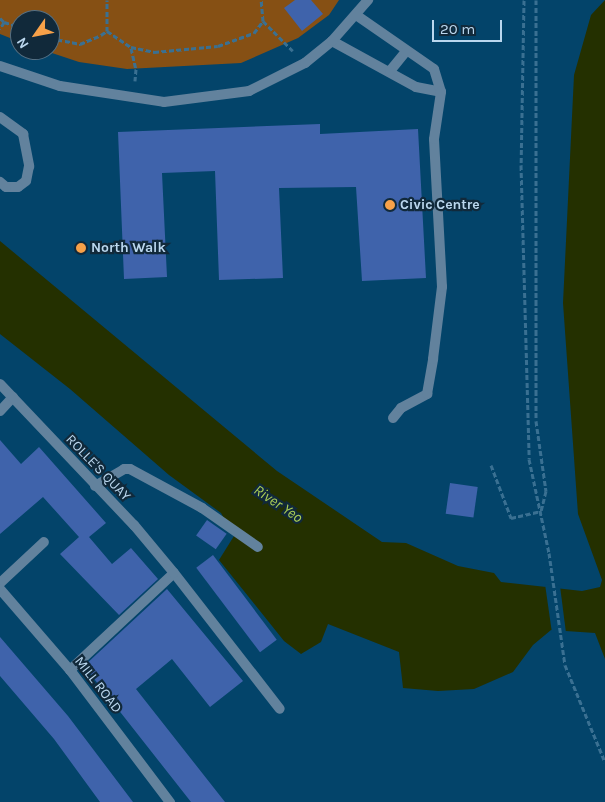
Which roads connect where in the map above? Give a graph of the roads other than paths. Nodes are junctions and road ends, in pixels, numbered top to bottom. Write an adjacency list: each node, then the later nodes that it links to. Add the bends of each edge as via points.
1 (368, 0): 2 (street)
2 (356, 14): 3 (street); 4 (street)
3 (332, 41): 5 (street, via 306,63 249,91 164,102 60,86); 6 (street)
4 (406, 51): 6 (street); 7 (street, via 434,68)
5 (0, 66)
6 (390, 71): 7 (street, via 416,87)
7 (441, 92): 13 (street, via 434,139 442,287 433,359 427,394 401,408)
8 (0, 117): 9 (street, via 22,134 29,166 26,181 18,187 6,188)
9 (0, 182)
10 (0, 384): 11 (street, ROLLE'S QUAY)
11 (13, 398): 12 (street); 14 (street, ROLLE'S QUAY)
12 (0, 411)
13 (393, 418)
14 (96, 486): 16 (street, via 124,468 130,469 202,508); 17 (street, ROLLE'S QUAY)
15 (44, 542): 18 (street)
16 (258, 547)
17 (174, 573): 20 (street); 21 (street, ROLLE'S QUAY)
18 (0, 583)
19 (0, 589): 20 (street, MILL ROAD)
20 (70, 670): 22 (street, MILL ROAD)
21 (280, 709)
22 (170, 802)

